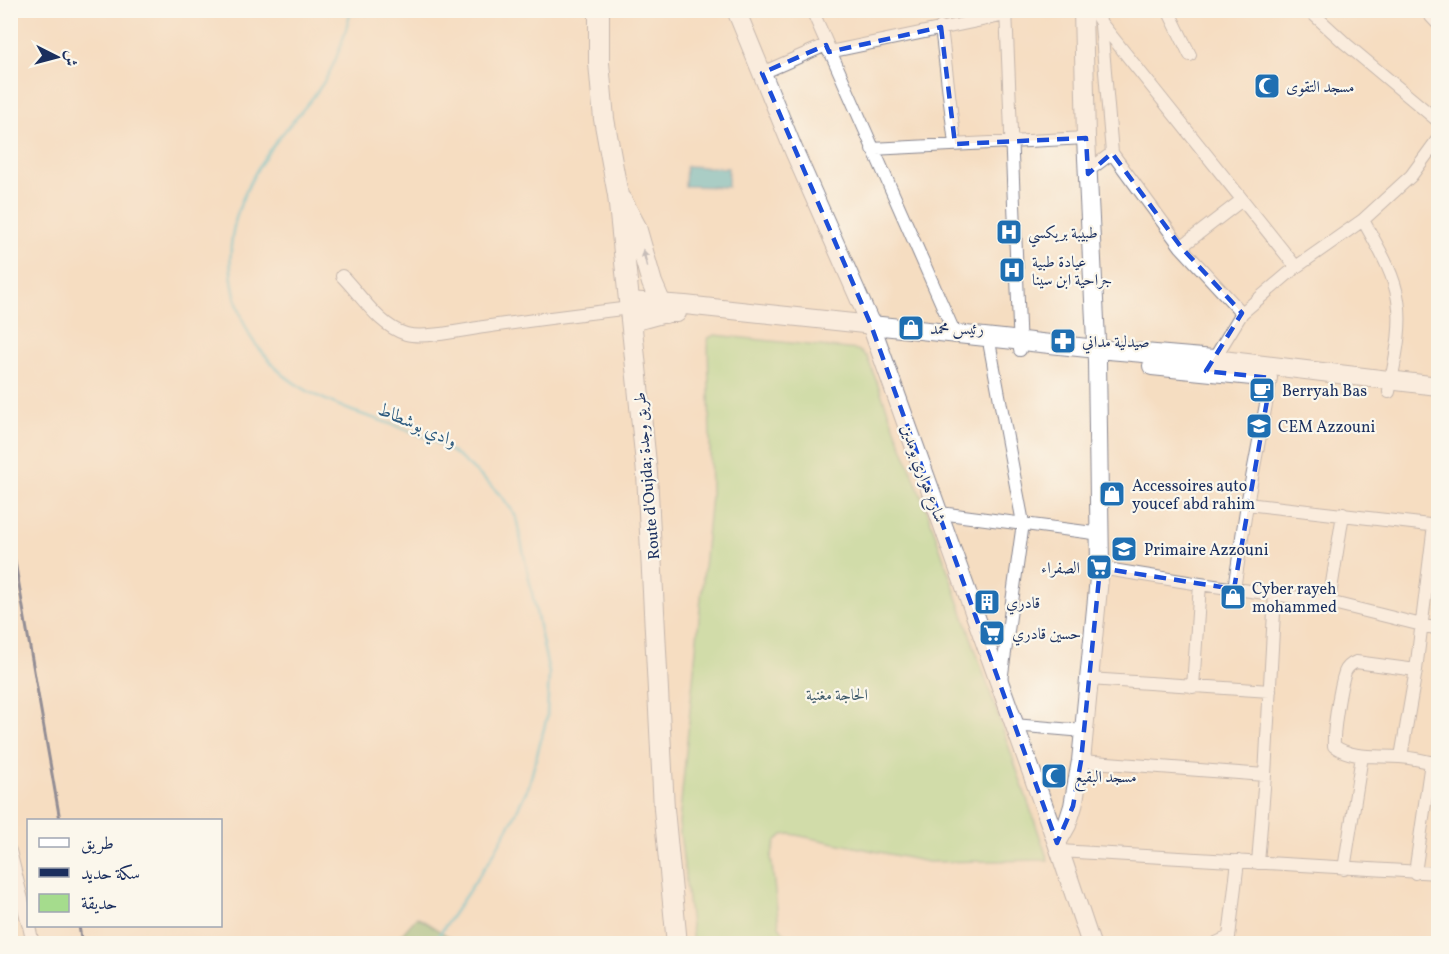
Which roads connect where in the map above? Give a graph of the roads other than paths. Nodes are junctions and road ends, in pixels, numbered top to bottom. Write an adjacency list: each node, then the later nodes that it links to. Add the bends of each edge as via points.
1 (599, 10): 23 (main road, Route d'Oujda; طريق وجدة, via 604,119)
2 (736, 10): 14 (street, شارع هواري بومدين)
3 (812, 10): 12 (street)
4 (1108, 10): 9 (street)
5 (1168, 10): 13 (street)
6 (1309, 10): 15 (street)
7 (1425, 10): 10 (street)
8 (1006, 13): 11 (street); 18 (street)
9 (1090, 16): 16 (street); 21 (street); 24 (street)
10 (1438, 24)
11 (941, 27): 12 (street); 19 (street)
12 (828, 48): 14 (street); 20 (street)
13 (1190, 55)
14 (762, 73): 32 (street, شارع هواري بومدين)
15 (1438, 121)
16 (1086, 138): 18 (street); 22 (street)
17 (1438, 140): 25 (street, via 1411,176)
18 (1012, 142): 19 (street); 34 (street)
19 (955, 144): 20 (street)
20 (872, 149): 33 (street)
21 (1112, 153): 22 (street); 26 (street)
22 (1088, 171): 36 (street)
23 (618, 195): 29 (main road, one-way to 23, via 636,227); 30 (main road, Route d'Oujda; طريق وجدة)
24 (1242, 200): 26 (street); 27 (street)
25 (1362, 220): 27 (street); 39 (street, via 1383,258 1398,298 1400,321)
26 (1181, 247): 31 (street)
27 (1296, 267): 31 (street)
28 (342, 276): 30 (street, via 391,327 417,336)
29 (663, 308): 30 (street); 32 (street)
30 (630, 310): 78 (main road, Route d'Oujda; طريق وجدة, via 647,473 666,838)
31 (1242, 313): 37 (street)
32 (872, 330): 33 (street); 35 (street); 43 (street, شارع هواري بومدين)
33 (955, 334): 34 (street)
34 (1020, 346): 35 (street); 36 (street)
35 (990, 347): 45 (street)
36 (1097, 355): 37 (street); 47 (street)
37 (1213, 365): 38 (street); 39 (street)
38 (1271, 378): 39 (street); 42 (street)
39 (1390, 386): 40 (street); 41 (street)
40 (1438, 386)
41 (1438, 397)
42 (1247, 504): 44 (street); 50 (street)
43 (940, 513): 45 (street); 58 (street, شارع هواري بومدين)
44 (1343, 514): 46 (street); 52 (street)
45 (1023, 523): 47 (street); 58 (street)
46 (1436, 526): 53 (street)
47 (1101, 534): 48 (street)
48 (1100, 568): 49 (street); 56 (street)
49 (1200, 584): 50 (street); 57 (street)
50 (1234, 589): 51 (street)
51 (1275, 594): 52 (street); 59 (street)
52 (1329, 602): 53 (street)
53 (1421, 626): 54 (street); 55 (street)
54 (1438, 628)
55 (1416, 670): 62 (street, via 1356,662 1346,670 1334,746); 63 (street)
56 (1089, 679): 57 (street); 61 (street)
57 (1193, 687): 59 (street)
58 (1000, 688): 60 (street, شارع هواري بومدين)
59 (1270, 691): 66 (street)
60 (1014, 725): 61 (street); 67 (street, شارع هواري بومدين)
61 (1084, 731): 64 (street)
62 (1362, 756): 63 (street); 71 (street)
63 (1401, 757): 65 (street)
64 (1081, 761): 66 (street); 67 (street, via 1073,806)
65 (1435, 763): 72 (street)
66 (1265, 776): 70 (street)
67 (1058, 847): 69 (street); 79 (street, شارع هواري بومدين)
68 (10, 851): 74 (street)
69 (1238, 861): 70 (street); 76 (street)
70 (1258, 863): 71 (street)
71 (1344, 869): 72 (street)
72 (1415, 873): 73 (street)
73 (1437, 874)
74 (27, 917)
75 (29, 927): 77 (street)
76 (1229, 940): 80 (street)
77 (33, 944)
78 (677, 944)
79 (1090, 944)
80 (1214, 944)

